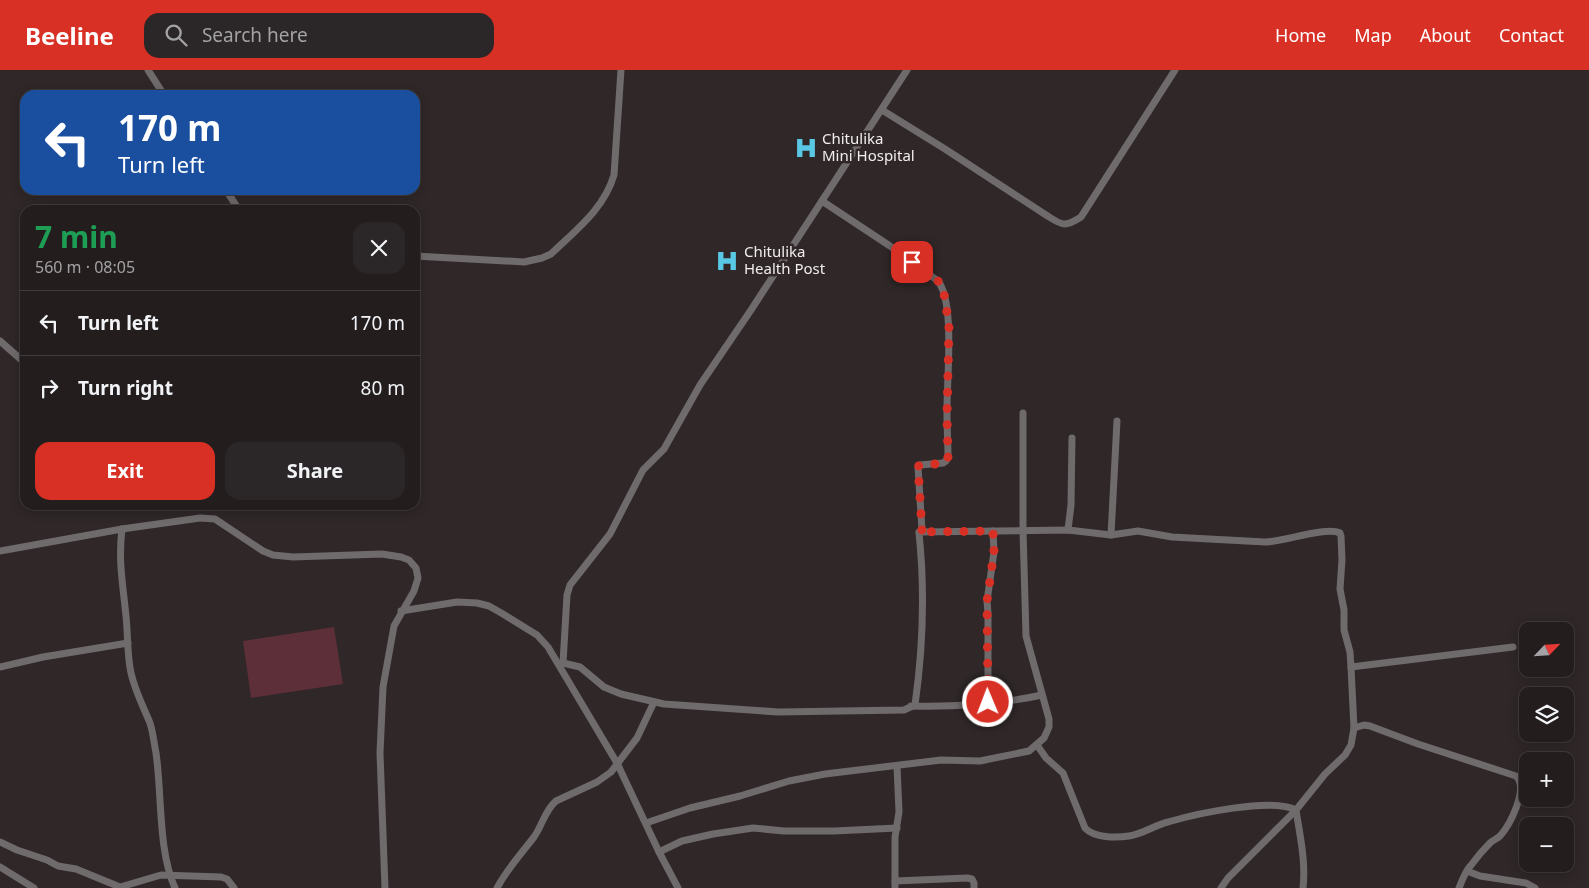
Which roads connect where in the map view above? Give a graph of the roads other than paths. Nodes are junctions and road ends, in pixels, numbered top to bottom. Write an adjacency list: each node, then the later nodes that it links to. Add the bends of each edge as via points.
1 (148, 70): 5 (street)
2 (621, 70): 8 (street, via 611,185 596,210 550,254 524,262)
3 (908, 70): 6 (street)
4 (1175, 70): 6 (street, via 1080,217 1068,225 1062,225)
5 (161, 90)
6 (882, 110): 7 (street)
7 (822, 201): 18 (street, via 890,246 943,287 949,325 948,457 943,463 918,466 922,530); 24 (street, via 700,385 664,449 643,470 610,534 570,585)
8 (420, 256)
9 (0, 341): 10 (street)
10 (20, 359)
11 (1023, 412): 15 (street)
12 (1117, 421): 19 (street)
13 (1072, 438): 16 (street)
14 (122, 529): 20 (street); 21 (street, via 200,518 215,520 273,555 382,554 401,557 416,568 418,578); 22 (street, via 120,574)
15 (1023, 530): 16 (street); 17 (street); 27 (street, via 1026,636)
16 (1068, 530): 19 (street)
17 (993, 531): 18 (street); 29 (street, via 994,552 987,601)
18 (919, 532): 30 (street, via 923,571 921,653 915,705)
19 (1110, 535): 26 (street, via 1138,532 1198,539 1276,542 1338,532 1342,544 1340,589)
20 (0, 551)
21 (401, 611): 24 (street, via 457,602 489,606 537,636); 47 (street, via 394,626 383,687 380,752)
22 (128, 643): 25 (street); 42 (street, via 130,671 152,730)
23 (1513, 647): 26 (street)
24 (561, 664): 28 (street, via 580,667 604,687 621,694); 33 (street)
25 (0, 667)
26 (1351, 667): 31 (street)
27 (1042, 695): 29 (street); 32 (street, via 1049,727)
28 (654, 702): 30 (street, via 778,712 904,710); 33 (street, via 637,738)
29 (988, 702): 30 (street)
30 (910, 706)
31 (1354, 728): 35 (street, via 1351,745 1345,755); 41 (street, via 1370,726 1519,778 1521,790 1510,819)
32 (1037, 745): 34 (street, via 1029,751 980,761 941,760); 35 (street, via 1063,773 1085,828 1097,835 1128,836 1167,822 1225,809 1275,805)
33 (618, 763): 36 (street); 48 (street, via 605,778 551,806)
34 (897, 766): 36 (street, via 789,781); 37 (street)
35 (1296, 810): 51 (street); 52 (street, via 1304,865)
36 (646, 823): 39 (street)
37 (897, 828): 39 (street, via 784,831 753,828 713,834); 43 (street)
38 (0, 842): 42 (street, via 120,887 161,875)
39 (659, 852): 49 (street)
40 (0, 867): 44 (street)
41 (1467, 871): 53 (street); 54 (street, via 1480,876 1526,882)
42 (170, 877): 45 (street); 46 (street, via 221,877)
43 (895, 884): 50 (street, via 967,878 972,879)
44 (34, 888)
45 (175, 888)
46 (234, 888)
47 (385, 888)
48 (498, 888)
49 (678, 888)
50 (974, 888)
51 (1221, 888)
52 (1303, 888)
53 (1459, 888)
54 (1535, 888)

